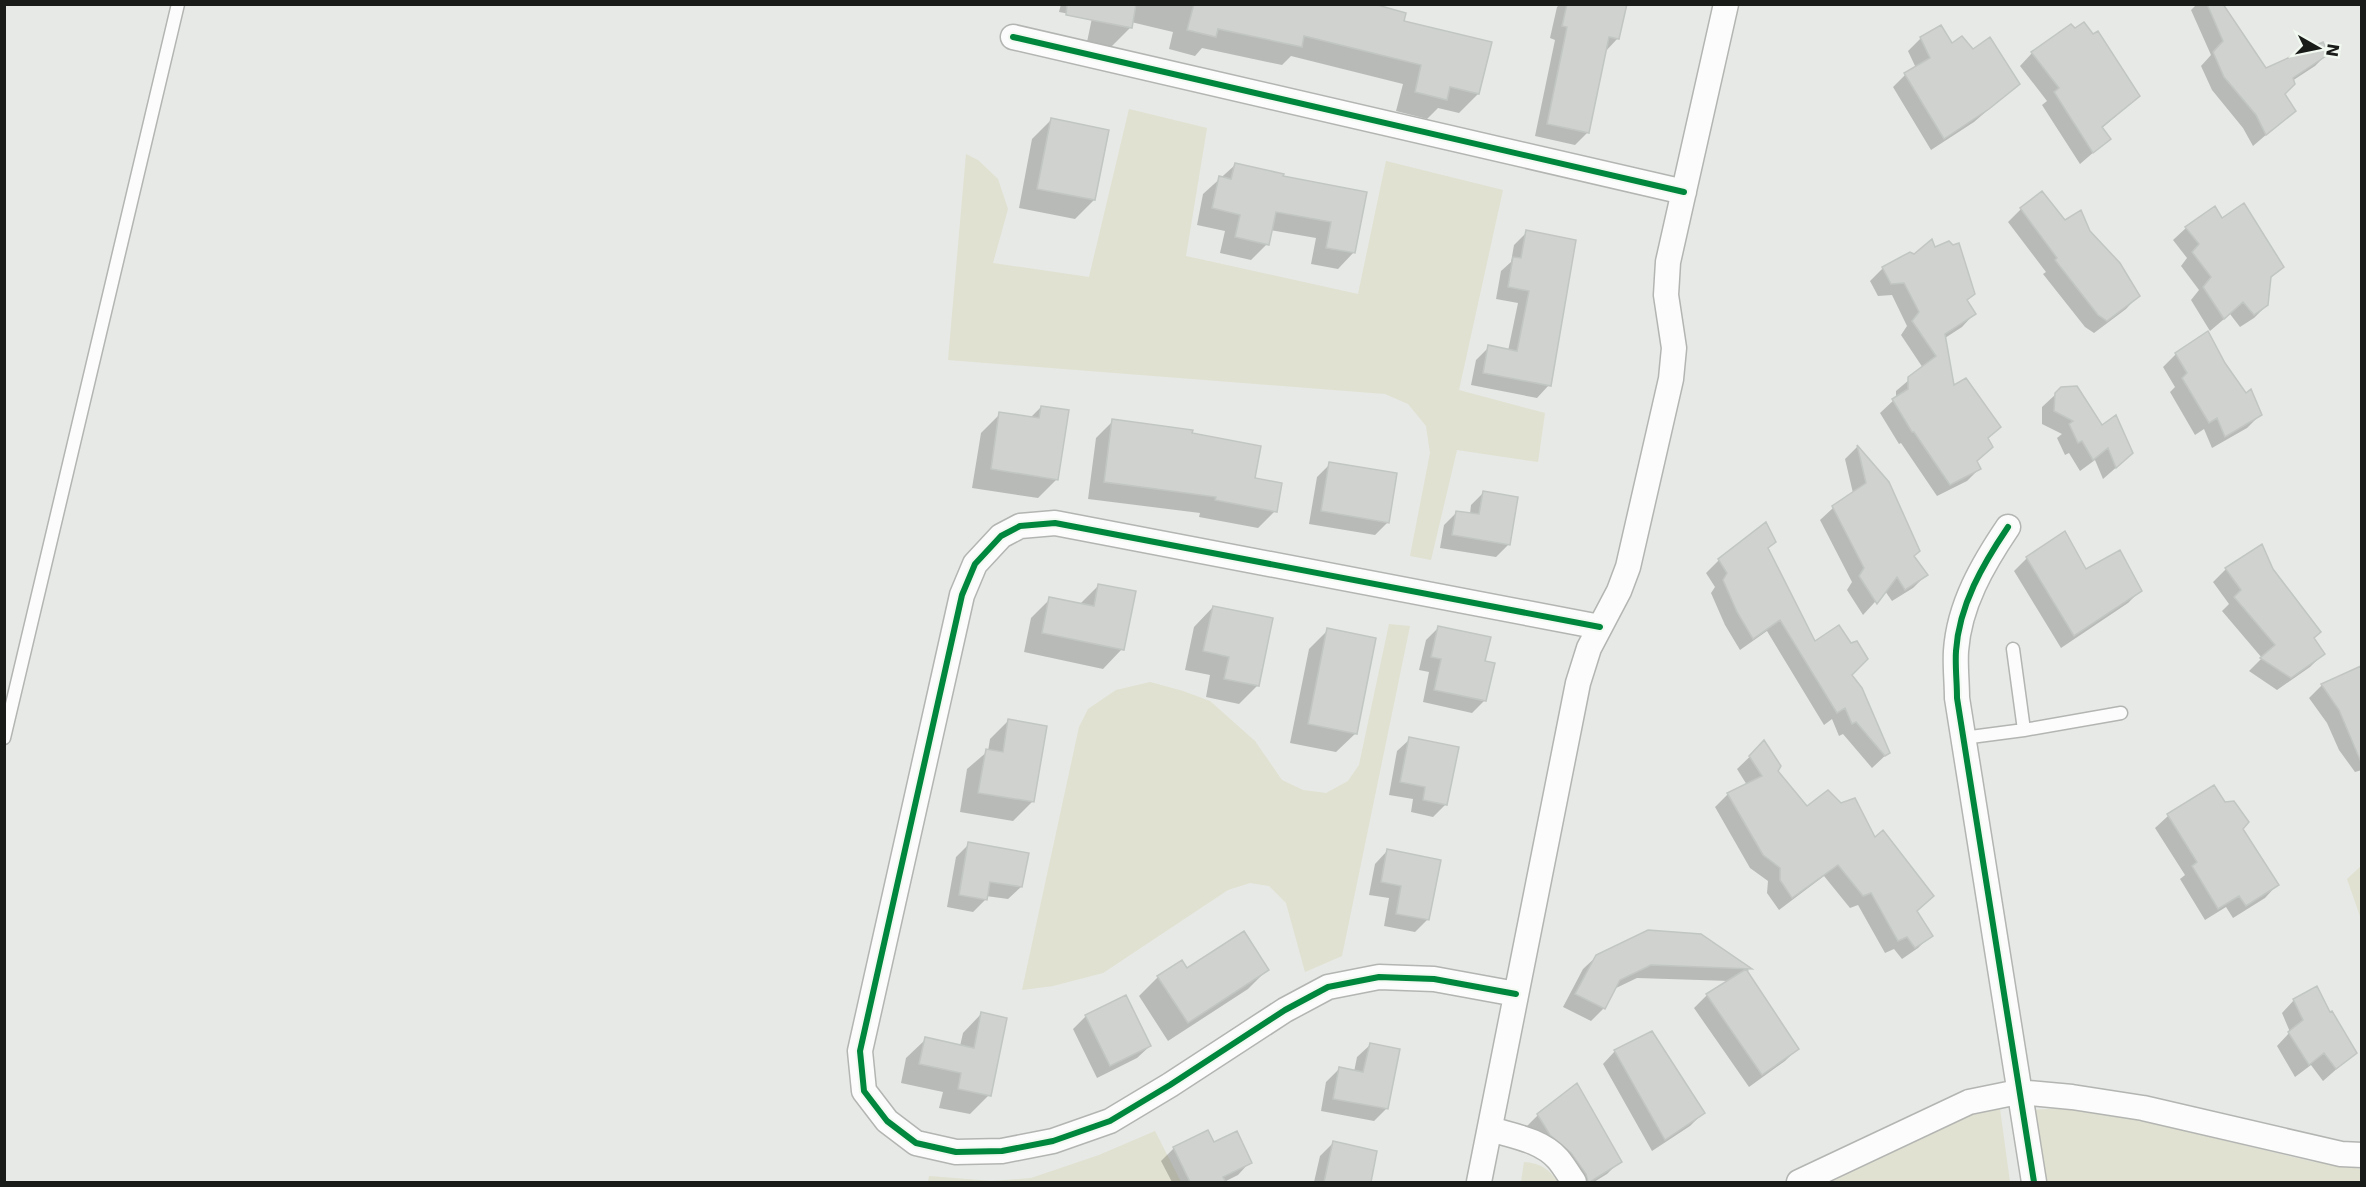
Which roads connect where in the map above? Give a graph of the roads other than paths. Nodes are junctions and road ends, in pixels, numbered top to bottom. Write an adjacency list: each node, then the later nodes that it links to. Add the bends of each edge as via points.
1 (178, 4): 10 (lane)
2 (1726, 4): 4 (street)
3 (1012, 38): 4 (street)
4 (1684, 192): 6 (street, via 1668,262 1666,295 1674,348 1671,379 1628,567)
5 (2008, 527): 11 (street, via 1975,582 1964,609 1956,649)
6 (1600, 627): 12 (street, via 1578,683); 12 (street, via 1055,523 1020,526 1001,536 975,564 962,595 860,1051 864,1091 887,1121 916,1143 956,1152 1002,1151 1053,1141 1110,1121 1328,987 1379,977 1434,979)
7 (2013, 649): 9 (lane)
8 (2121, 713): 9 (lane)
9 (2024, 730): 11 (lane)
10 (4, 738)
11 (1963, 738): 13 (street)
12 (1516, 994): 14 (street)
13 (2019, 1092): 15 (street, via 2143,1108 2341,1154); 18 (street, via 1969,1102); 19 (street)
14 (1490, 1129): 16 (street); 17 (street, via 1545,1148)
15 (2361, 1155)
16 (1479, 1182)
17 (1574, 1182)
18 (1799, 1182)
19 (2034, 1182)

